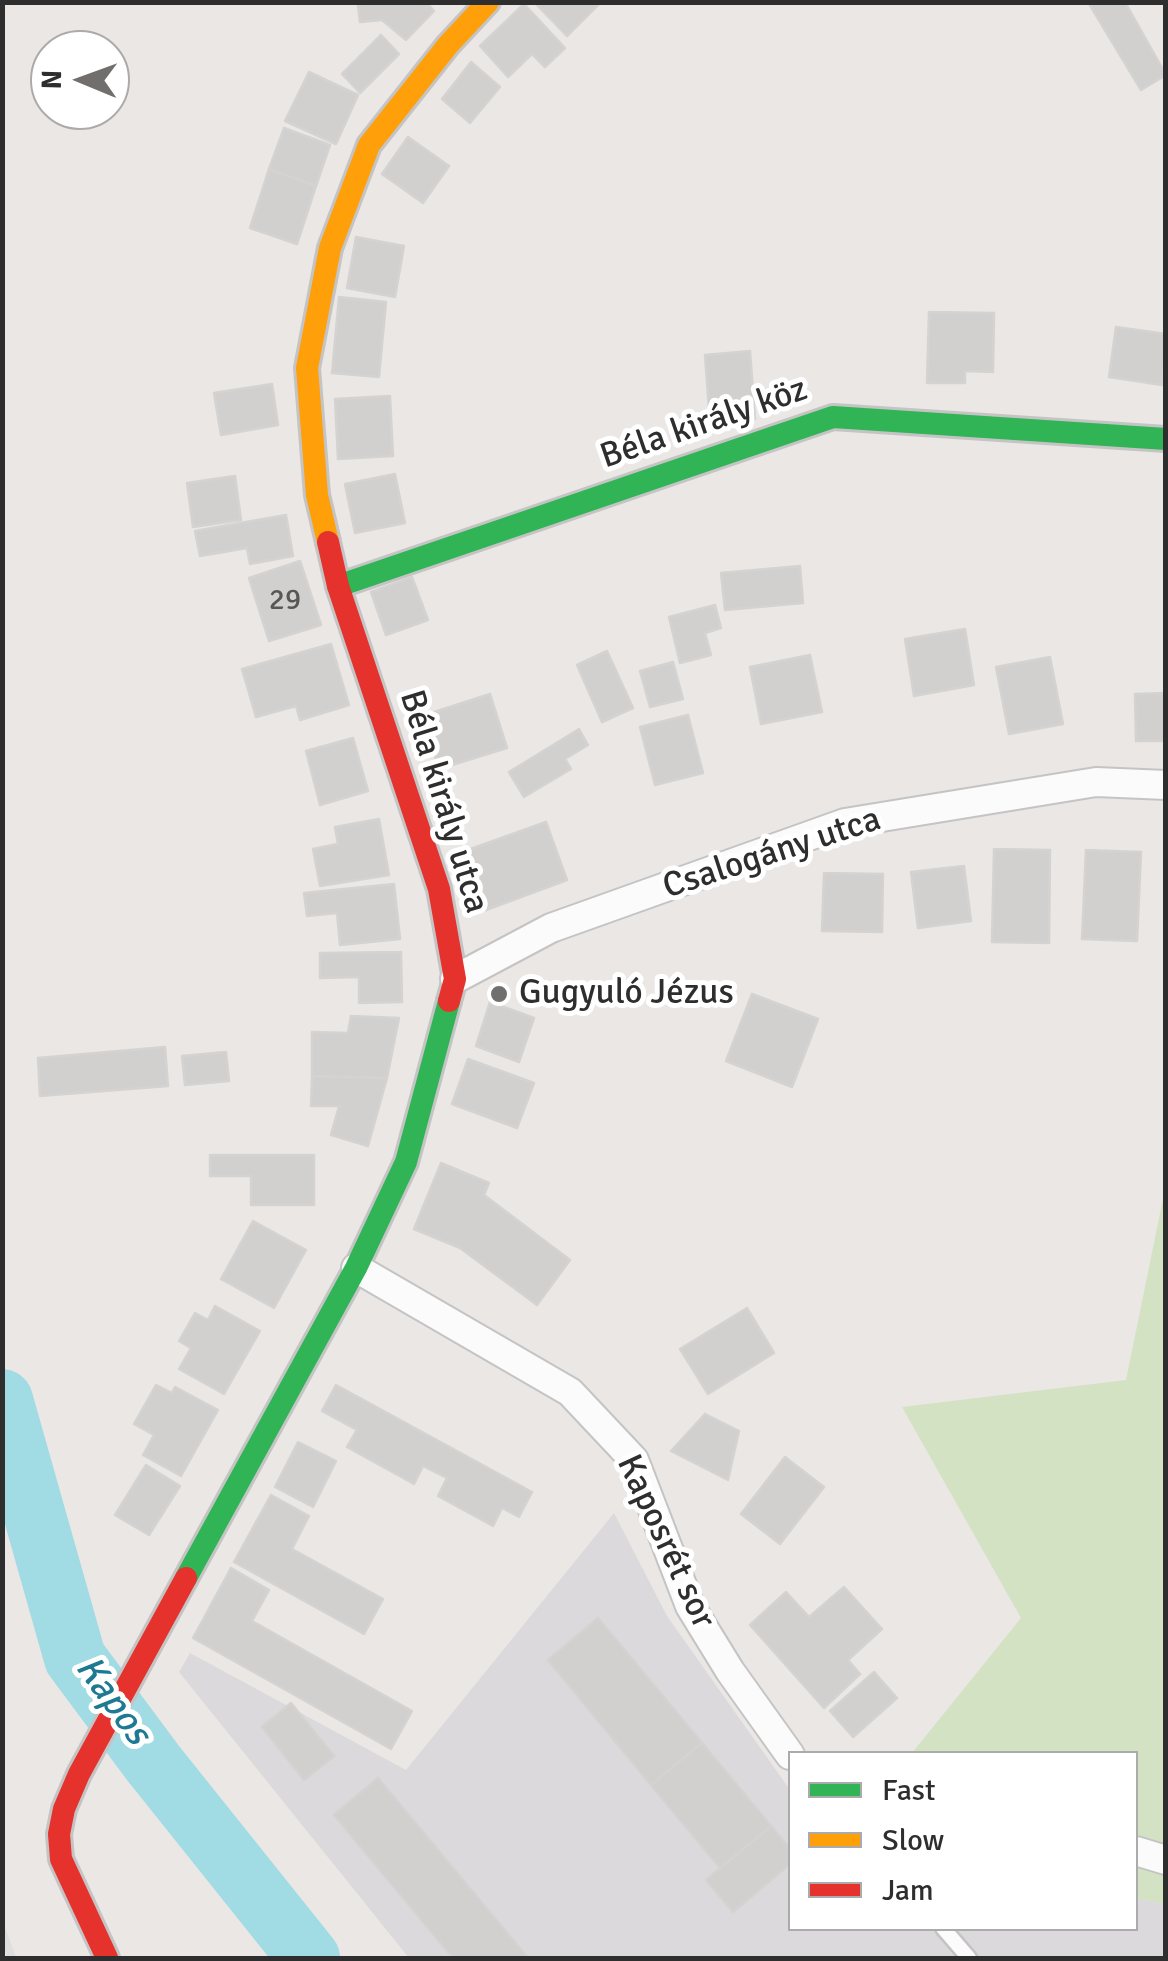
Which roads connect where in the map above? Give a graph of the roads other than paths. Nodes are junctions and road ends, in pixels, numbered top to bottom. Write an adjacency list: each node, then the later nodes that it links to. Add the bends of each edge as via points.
1 (488, 2): 3 (street, Béla király utca, via 368,145 330,248 307,368 317,495)
2 (1166, 440): 3 (street, Béla király köz, via 834,417)
3 (338, 586): 5 (street, Béla király utca, via 439,889)
4 (1166, 785): 5 (street, Csalogány utca, via 1096,782 844,823 550,928)
5 (455, 979): 6 (street, Béla király utca, via 406,1162)
6 (356, 1268): 7 (street, Kaposrét sor, via 570,1392 634,1460 690,1606); 11 (street, Béla király utca, via 64,1809 61,1859)
7 (788, 1752)
8 (1138, 1852): 9 (street)
9 (1166, 1860)
10 (946, 1931): 12 (lane)
11 (106, 1958)
12 (969, 1958)

